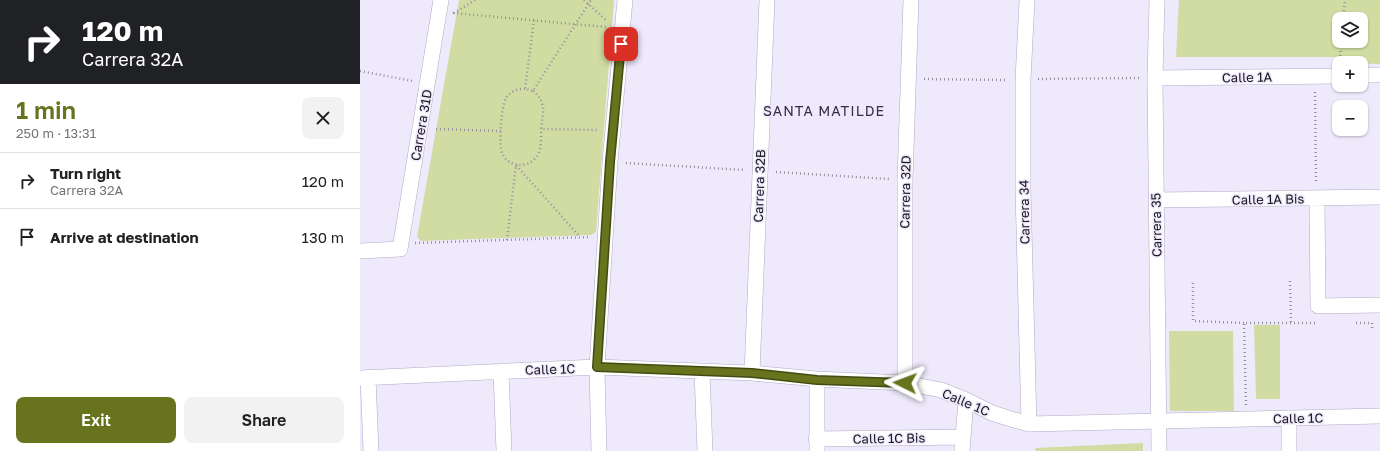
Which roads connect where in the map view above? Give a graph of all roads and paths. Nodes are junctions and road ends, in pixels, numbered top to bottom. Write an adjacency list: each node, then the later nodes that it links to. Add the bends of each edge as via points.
1 (441, 0): 37 (street, Carrera 31D)
2 (476, 0): 13 (path, via 454,13)
3 (584, 0): 11 (path)
4 (591, 0): 11 (path)
5 (625, 0): 47 (street, via 610,162)
6 (767, 0): 50 (street, Carrera 32B)
7 (912, 0): 53 (street, Carrera 32D, via 905,180)
8 (1027, 0): 59 (street, Carrera 34, via 1023,80 1023,190)
9 (1157, 0): 22 (street, Carrera 35)
10 (1345, 0): 12 (path)
11 (588, 4): 14 (path); 15 (path)
12 (1344, 12)
13 (534, 20): 14 (path); 24 (path)
14 (575, 23): 16 (path); 25 (path)
15 (609, 23)
16 (606, 27)
17 (360, 71): 23 (path)
18 (1368, 75): 19 (street)
19 (1380, 75)
20 (1315, 76): 21 (street, Calle 1A); 22 (street, Calle 1A); 32 (path)
21 (1332, 76)
22 (1155, 78): 33 (street, Carrera 35)
23 (419, 82)
24 (525, 89): 25 (path); 28 (path, via 515,90 506,99)
25 (533, 90): 27 (path, via 543,105)
26 (434, 129): 28 (path)
27 (541, 129): 29 (path); 30 (path, via 538,154 532,161)
28 (501, 130): 30 (path, via 503,154 509,162)
29 (598, 130)
30 (516, 165): 35 (path); 36 (path)
31 (1380, 197): 32 (street, Calle 1A Bis)
32 (1317, 198): 33 (street, Calle 1A Bis); 41 (street, via 1318,306)
33 (1156, 200): 58 (street, Carrera 35)
34 (592, 237): 35 (path)
35 (580, 238): 36 (path)
36 (507, 240): 37 (path, via 412,244)
37 (400, 249): 38 (street)
38 (360, 251)
39 (1290, 281): 43 (path)
40 (1193, 283): 42 (path, via 1193,321)
41 (1380, 305)
42 (1244, 323): 43 (path); 57 (path)
43 (1291, 323): 44 (path)
44 (1320, 323)
45 (1350, 323): 46 (path, via 1372,323)
46 (1372, 331)
47 (597, 367): 48 (street, Calle 1C); 49 (street, Calle 1C); 64 (street)
48 (501, 371): 51 (street, Calle 1C); 63 (street)
49 (702, 372): 50 (street, Calle 1C); 65 (street)
50 (752, 373): 52 (street, Calle 1C)
51 (364, 377): 62 (street)
52 (817, 380): 53 (street, Calle 1C); 61 (street)
53 (905, 383): 54 (street, Calle 1C, via 941,390)
54 (966, 400): 59 (street, Calle 1C, via 992,413); 60 (street)
55 (1380, 416): 56 (street, Calle 1C)
56 (1289, 418): 57 (street, Calle 1C); 67 (street)
57 (1246, 419): 58 (street, Calle 1C)
58 (1159, 421): 59 (street, Calle 1C); 66 (street, Carrera 35)
59 (1029, 424)
60 (962, 444): 61 (street, Calle 1C Bis)
61 (816, 445)
62 (371, 451)
63 (504, 451)
64 (599, 451)
65 (705, 451)
66 (1159, 451)
67 (1289, 451)

